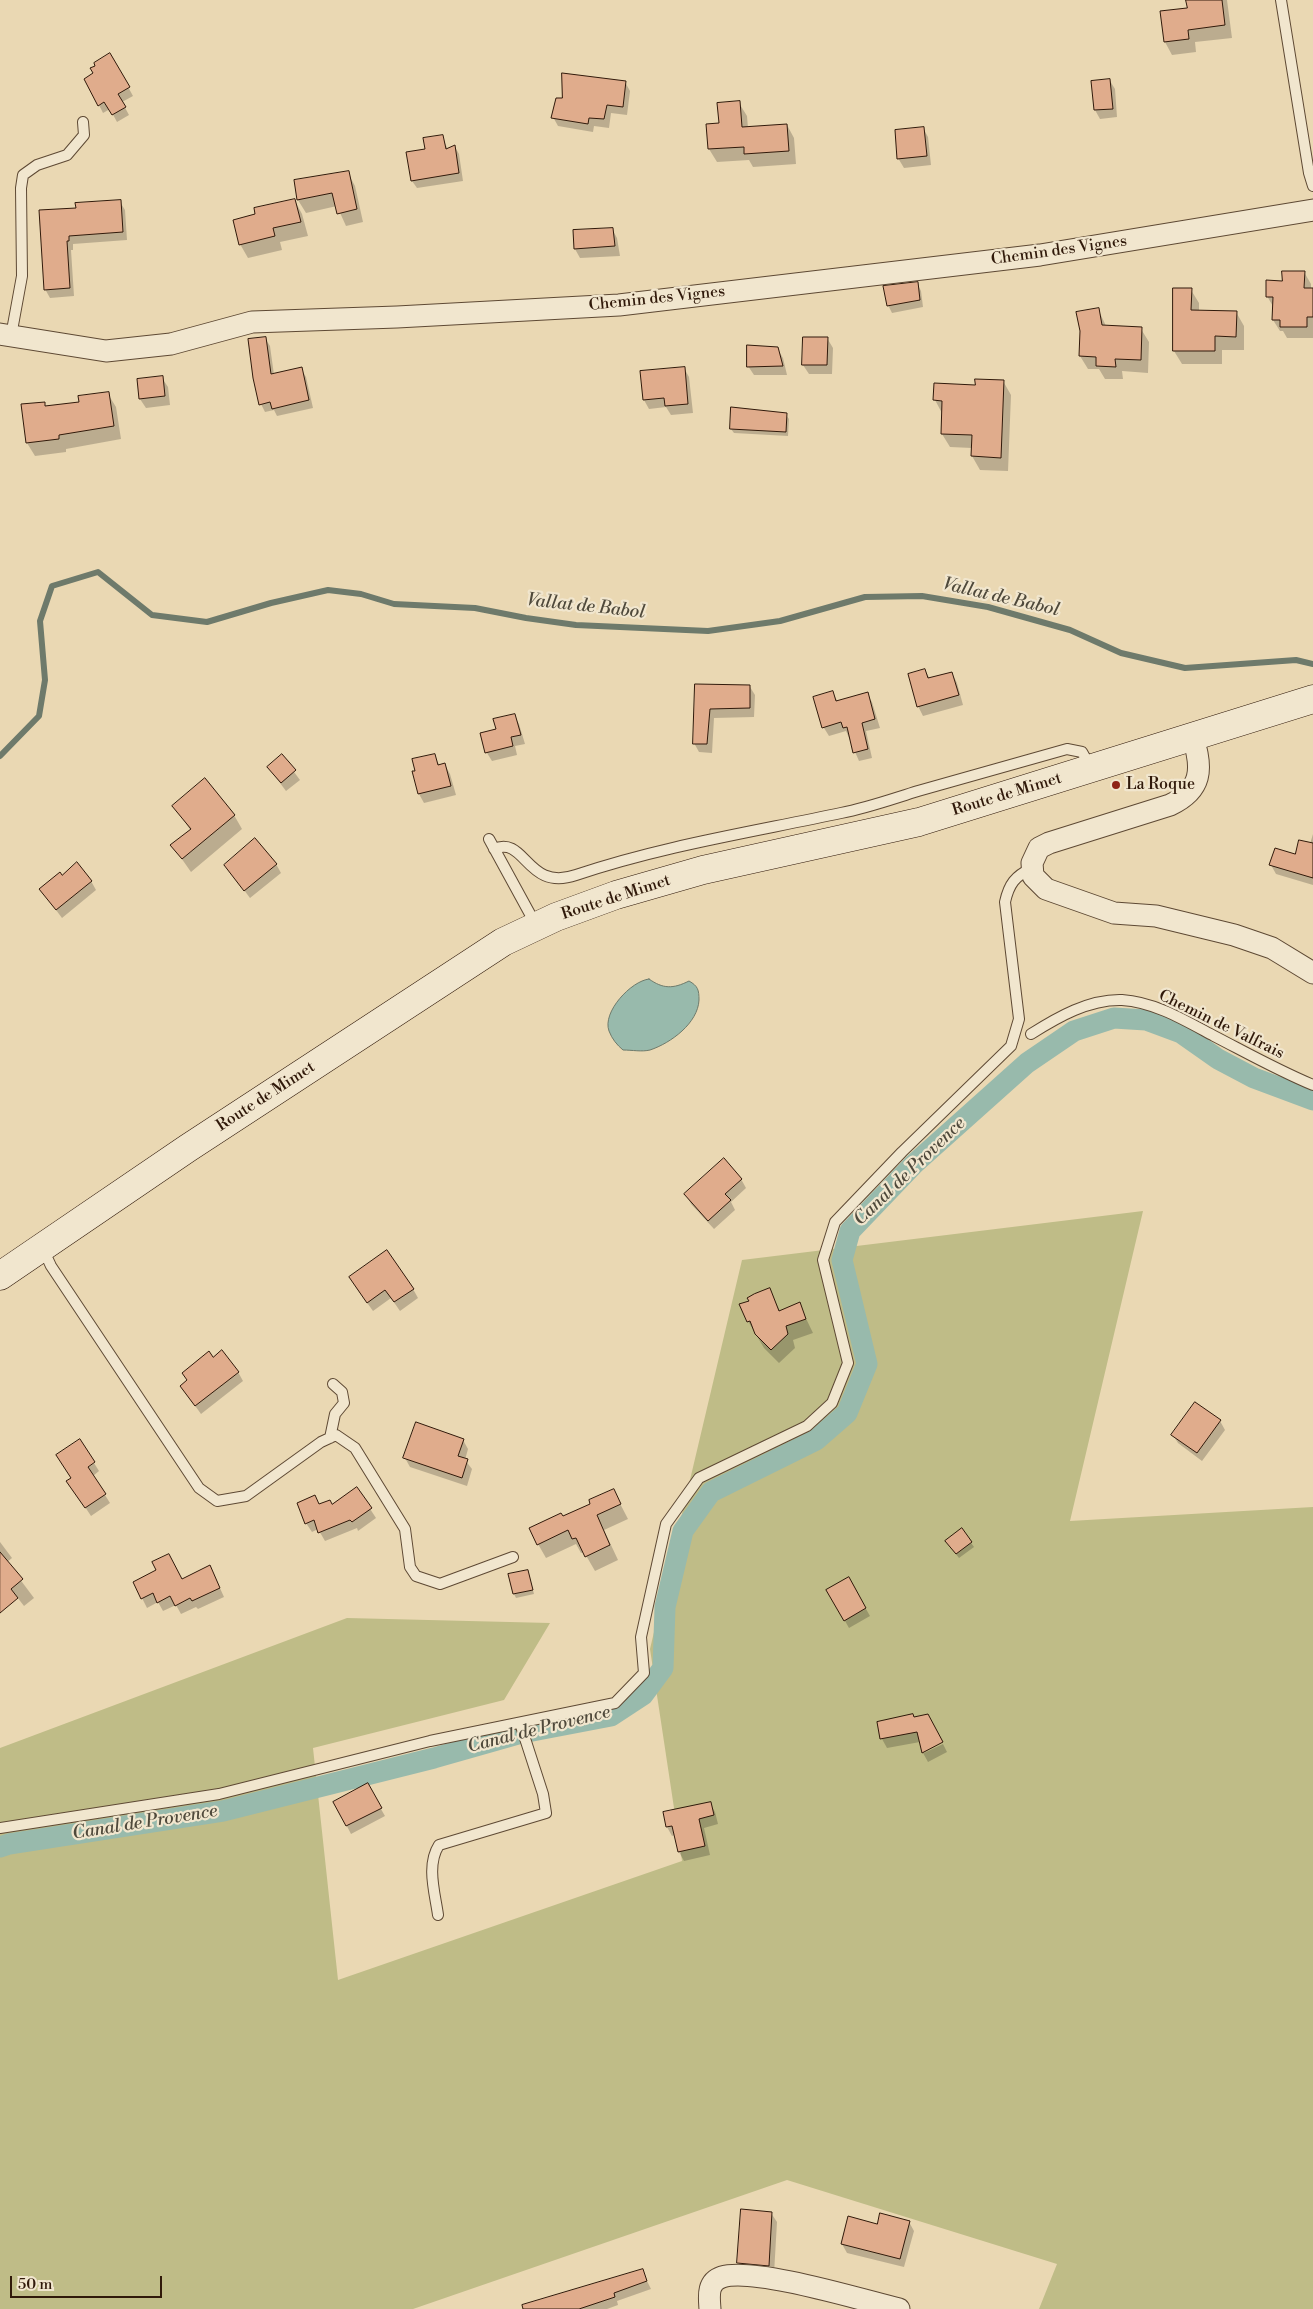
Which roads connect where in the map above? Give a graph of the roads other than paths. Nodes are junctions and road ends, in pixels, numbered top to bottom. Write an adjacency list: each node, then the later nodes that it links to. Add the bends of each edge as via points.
1 (1281, 0): 3 (lane)
2 (83, 122): 5 (lane, via 84,135 67,155 37,165 23,175 22,276)
3 (1313, 186)
4 (1313, 210): 5 (street, Chemin des Vignes, via 1040,255 619,305 252,322 171,344 106,351)
5 (6, 335)
6 (1313, 699): 7 (main road, Route de Mimet)
7 (1193, 738): 8 (main road, Route de Mimet); 9 (street, via 1200,768 1197,780 1181,800 1049,843 1039,848)
8 (1091, 770): 10 (main road, Route de Mimet, via 919,822 703,870 616,895); 10 (lane, via 1082,752 1067,749 843,813 695,843 563,878 540,875 514,850 491,844)
9 (1032, 868): 11 (street, via 1034,876 1046,889 1114,913 1156,916 1234,935 1272,948); 19 (lane, via 1018,875 1008,887 1005,902 1019,1019 1012,1046 835,1222 823,1260 848,1363 832,1403 807,1426 699,1478 666,1524 641,1637 644,1673 633,1685 615,1703)
10 (536, 926): 14 (main road, Route de Mimet, via 503,942 188,1148)
11 (1313, 973)
12 (1031, 1034): 13 (lane, Chemin de Valfrais, via 1066,1013 1095,1003 1122,1000 1154,1006)
13 (1313, 1085)
14 (42, 1248): 15 (main road, Route de Mimet); 17 (lane, via 198,1488 217,1501 246,1496)
15 (0, 1276)
16 (333, 1384): 17 (lane, via 342,1392 344,1403 335,1414)
17 (330, 1438): 18 (lane, via 336,1435 355,1448 370,1472 405,1529 410,1567 416,1576 440,1584)
18 (513, 1557)
19 (520, 1723): 20 (lane, via 430,1741 219,1794); 21 (lane, via 544,1794 546,1813 439,1845 433,1854 432,1877)
20 (0, 1828)
21 (438, 1915)
22 (710, 2309): 23 (street, via 708,2293 711,2285 721,2277 746,2274)
23 (899, 2309)

